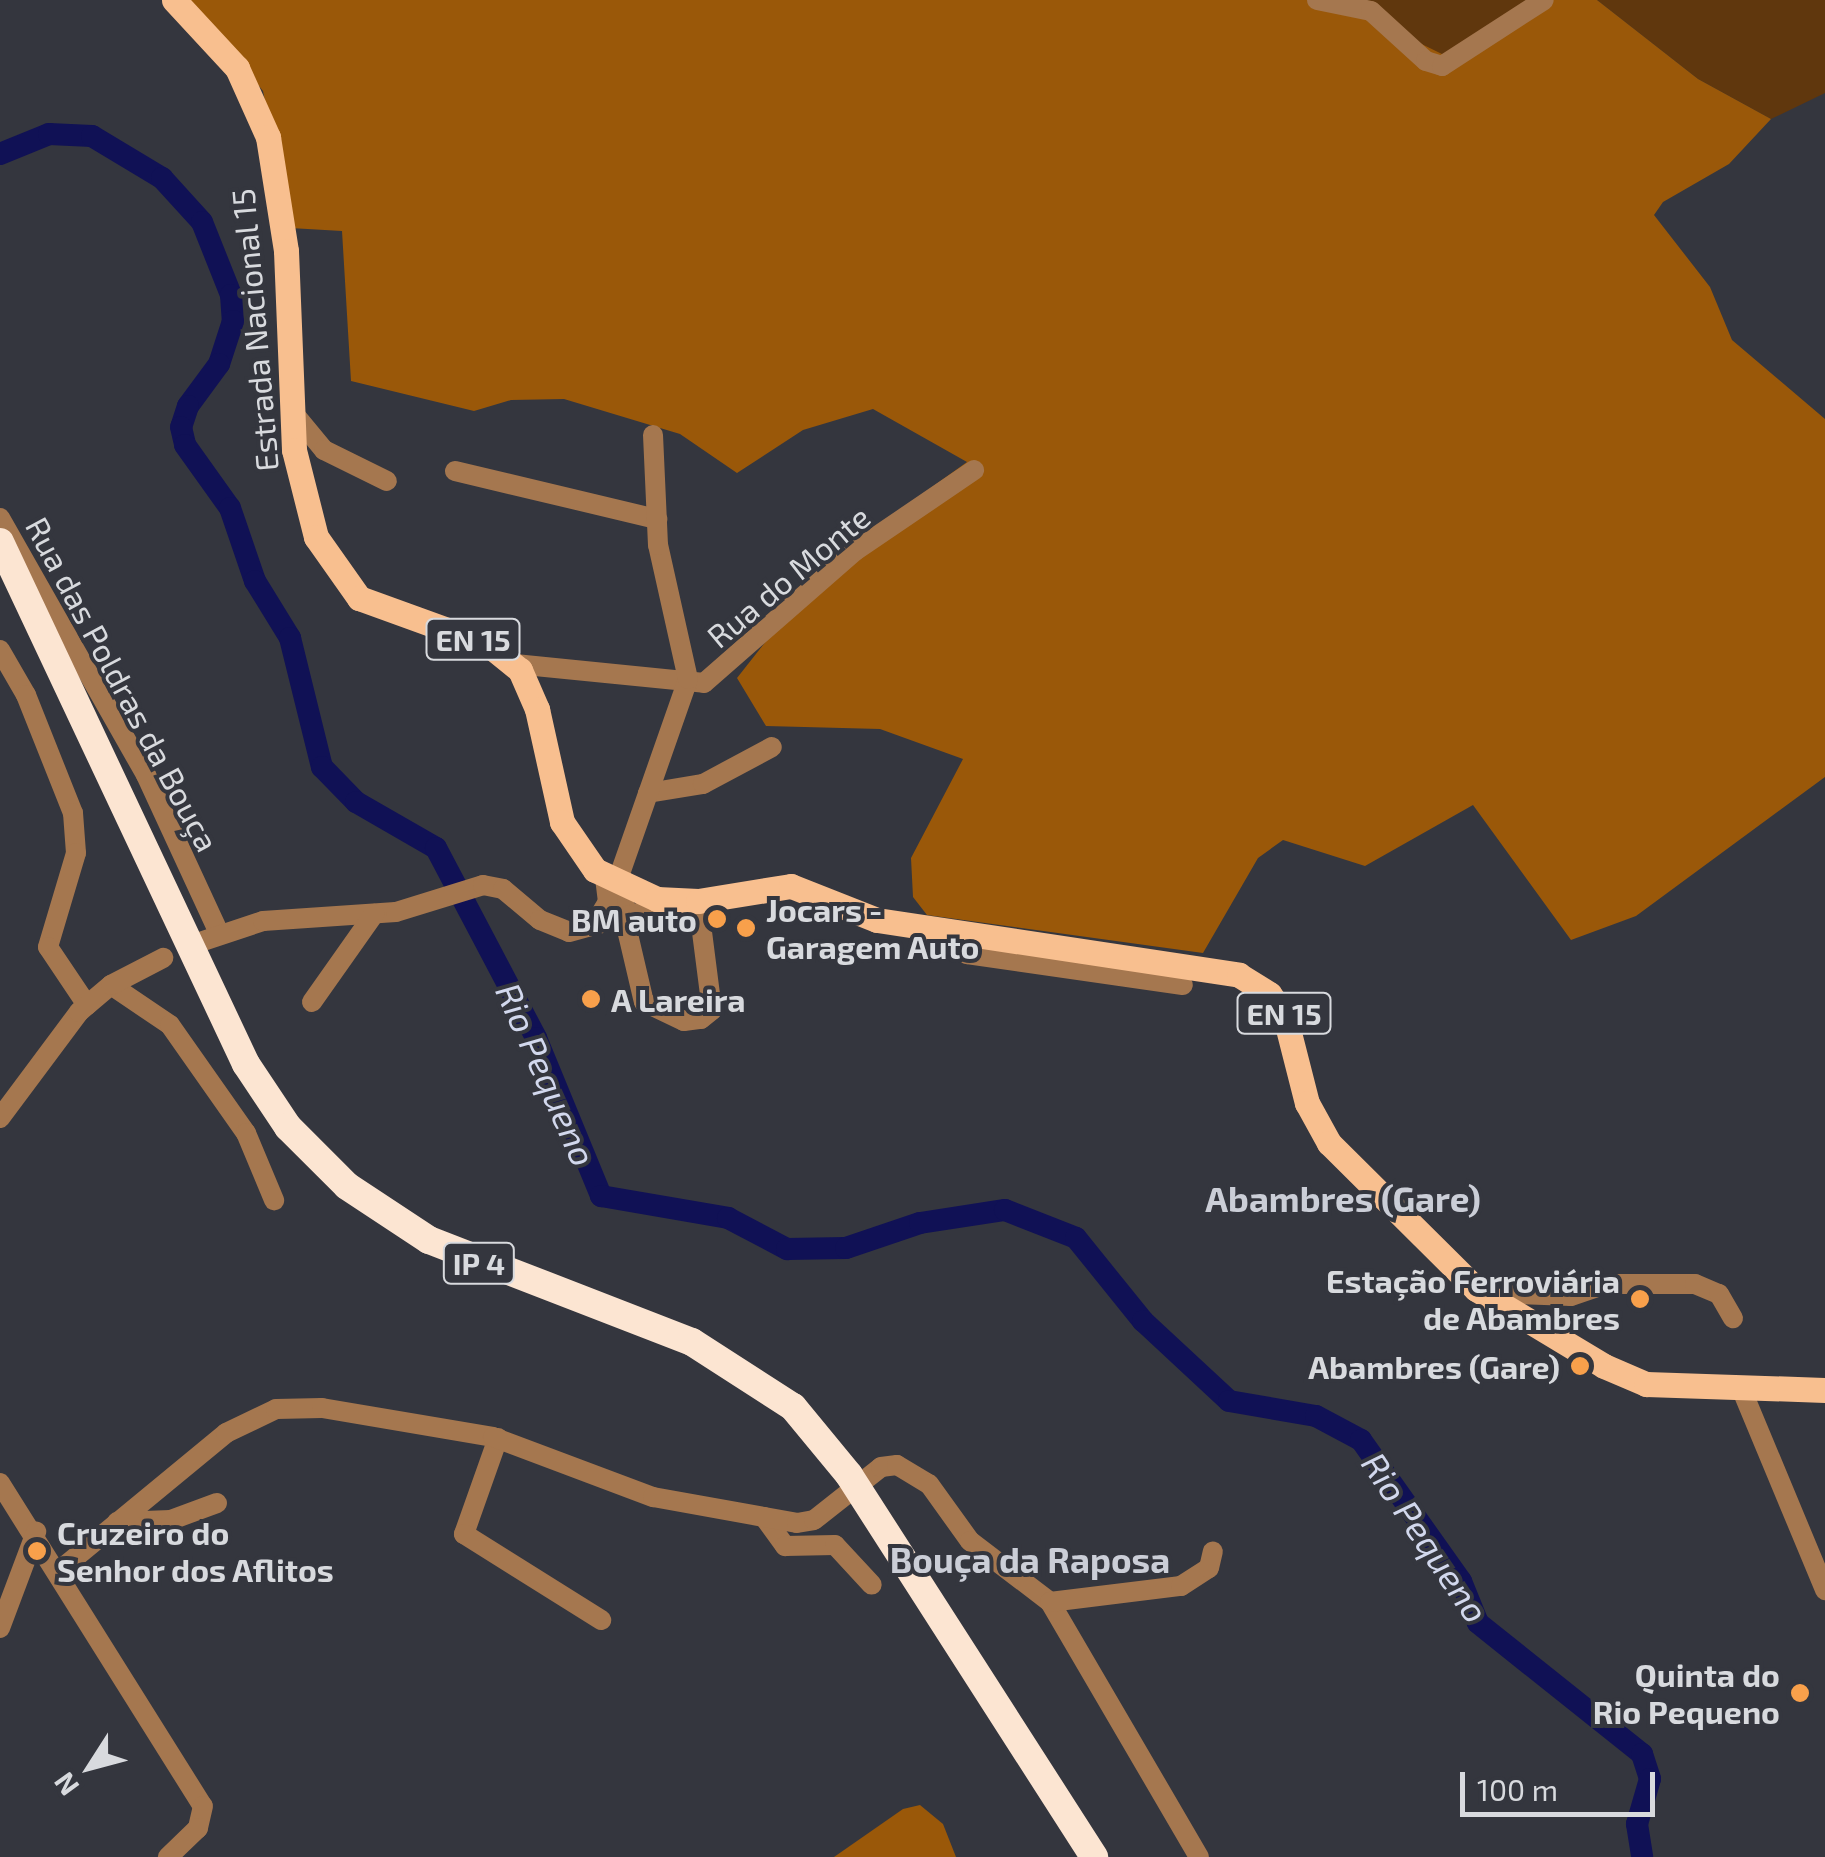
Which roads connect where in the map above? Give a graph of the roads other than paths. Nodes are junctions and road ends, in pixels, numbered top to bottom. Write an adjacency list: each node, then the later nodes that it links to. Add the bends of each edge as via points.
1 (174, 0): 4 (main road, Estrada Nacional 15 / EN 15, via 237,68 262,118 286,252)
2 (1317, 0): 3 (street, via 1371,10 1426,61 1442,66)
3 (1544, 0)
4 (290, 409): 8 (street, via 324,450); 14 (main road, Estrada Nacional 15 / EN 15, via 309,519 350,591 379,608 489,645)
5 (653, 435): 10 (street)
6 (974, 470): 15 (street, Rua do Monte, via 854,551 715,676)
7 (456, 471): 10 (street)
8 (388, 481)
9 (0, 518): 22 (street, Rua das Poldras da Bouça, via 142,768)
10 (657, 519): 15 (street)
11 (0, 542): 51 (highway, IP 4, via 242,1056 288,1127 347,1186 429,1240 692,1342 793,1407 849,1475)
12 (0, 576): 50 (highway, IP 4, via 224,1045 287,1146 332,1190 408,1243 684,1354 786,1420 867,1526)
13 (0, 650): 28 (street, via 23,689 73,813 76,853 48,947)
14 (515, 664): 15 (street); 19 (main road, EN 15, via 535,700 562,822)
15 (686, 686): 17 (street)
16 (772, 747): 17 (street, via 699,786)
17 (648, 793): 19 (street)
18 (690, 901): 19 (main road, EN 15); 19 (street, via 712,1010 684,1022 644,1002); 21 (main road, EN 15, via 792,886 868,918)
19 (615, 904): 20 (street, via 562,931 498,886)
20 (374, 914): 22 (street, via 288,916); 27 (street)
21 (958, 932): 26 (street, via 967,954); 31 (main road, EN 15, via 1221,970 1260,986 1290,1024 1307,1102 1329,1143 1444,1262)
22 (219, 933): 23 (street)
23 (191, 945)
24 (163, 958): 25 (street)
25 (111, 985): 28 (street); 30 (street, via 170,1025 246,1133)
26 (1183, 985)
27 (312, 1002)
28 (86, 1005): 29 (street)
29 (0, 1118)
30 (274, 1200)
31 (1502, 1306): 32 (street, via 1517,1294 1570,1296 1612,1283 1695,1284 1719,1294); 33 (main road, EN 15, via 1631,1379 1668,1388)
32 (1733, 1318)
33 (1738, 1388): 34 (main road, EN 15); 45 (street)
34 (1825, 1390)
35 (498, 1438): 38 (street, via 653,1497); 39 (street, via 328,1408 276,1409 231,1429 143,1506); 47 (street, via 464,1534)
36 (0, 1483): 40 (street)
37 (216, 1502): 39 (street, via 167,1520)
38 (764, 1517): 44 (street, via 786,1546 834,1545); 46 (street, via 817,1518 874,1472 898,1465 920,1476 970,1541 1026,1577)
39 (111, 1522): 42 (street)
40 (36, 1532): 42 (street); 43 (street)
41 (1213, 1551): 46 (street, via 1210,1568 1181,1586)
42 (56, 1564): 43 (street); 49 (street, via 203,1806 198,1828)
43 (22, 1567): 48 (street)
44 (872, 1585)
45 (1825, 1590)
46 (1050, 1602): 52 (street)
47 (600, 1620)
48 (0, 1628)
49 (168, 1857)
50 (1080, 1857)
51 (1094, 1857)
52 (1199, 1857)

